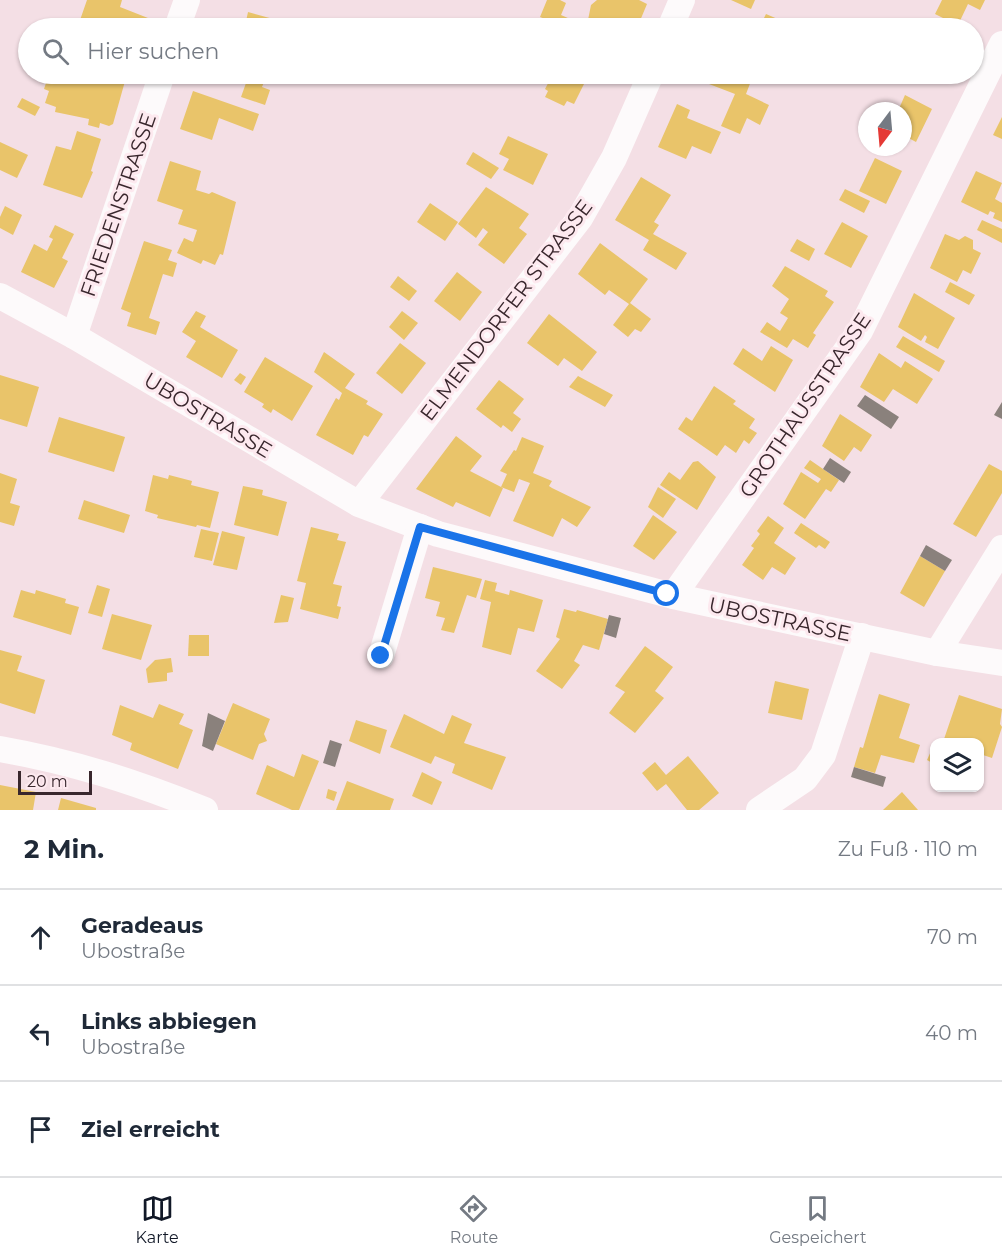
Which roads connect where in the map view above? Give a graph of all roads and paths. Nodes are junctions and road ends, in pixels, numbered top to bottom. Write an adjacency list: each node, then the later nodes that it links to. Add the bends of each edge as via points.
1 (187, 0): 3 (street)
2 (682, 0): 4 (street)
3 (181, 18)
4 (674, 18)
5 (1002, 44): 6 (street, GROTHAUSSTRASSE)
6 (984, 80)
7 (159, 84): 11 (street, FRIEDENSTRASSE)
8 (647, 84): 12 (street, ELMENDORFER STRASSE, via 614,158 580,218)
9 (982, 84): 15 (street, GROTHAUSSTRASSE, via 860,331)
10 (0, 296): 11 (street, UBOSTRASSE)
11 (74, 336): 12 (street, UBOSTRASSE)
12 (359, 504): 13 (street, UBOSTRASSE)
13 (420, 527): 15 (street, UBOSTRASSE); 18 (street)
14 (1002, 548): 17 (street)
15 (673, 596): 16 (street, UBOSTRASSE)
16 (862, 636): 17 (street, UBOSTRASSE); 22 (street, UBOSTRASSE, via 823,755 805,779)
17 (937, 653): 19 (street, UBOSTRASSE)
18 (381, 656)
19 (1002, 663)
20 (0, 749): 21 (street, via 57,759 136,782)
21 (205, 810)
22 (759, 810)

